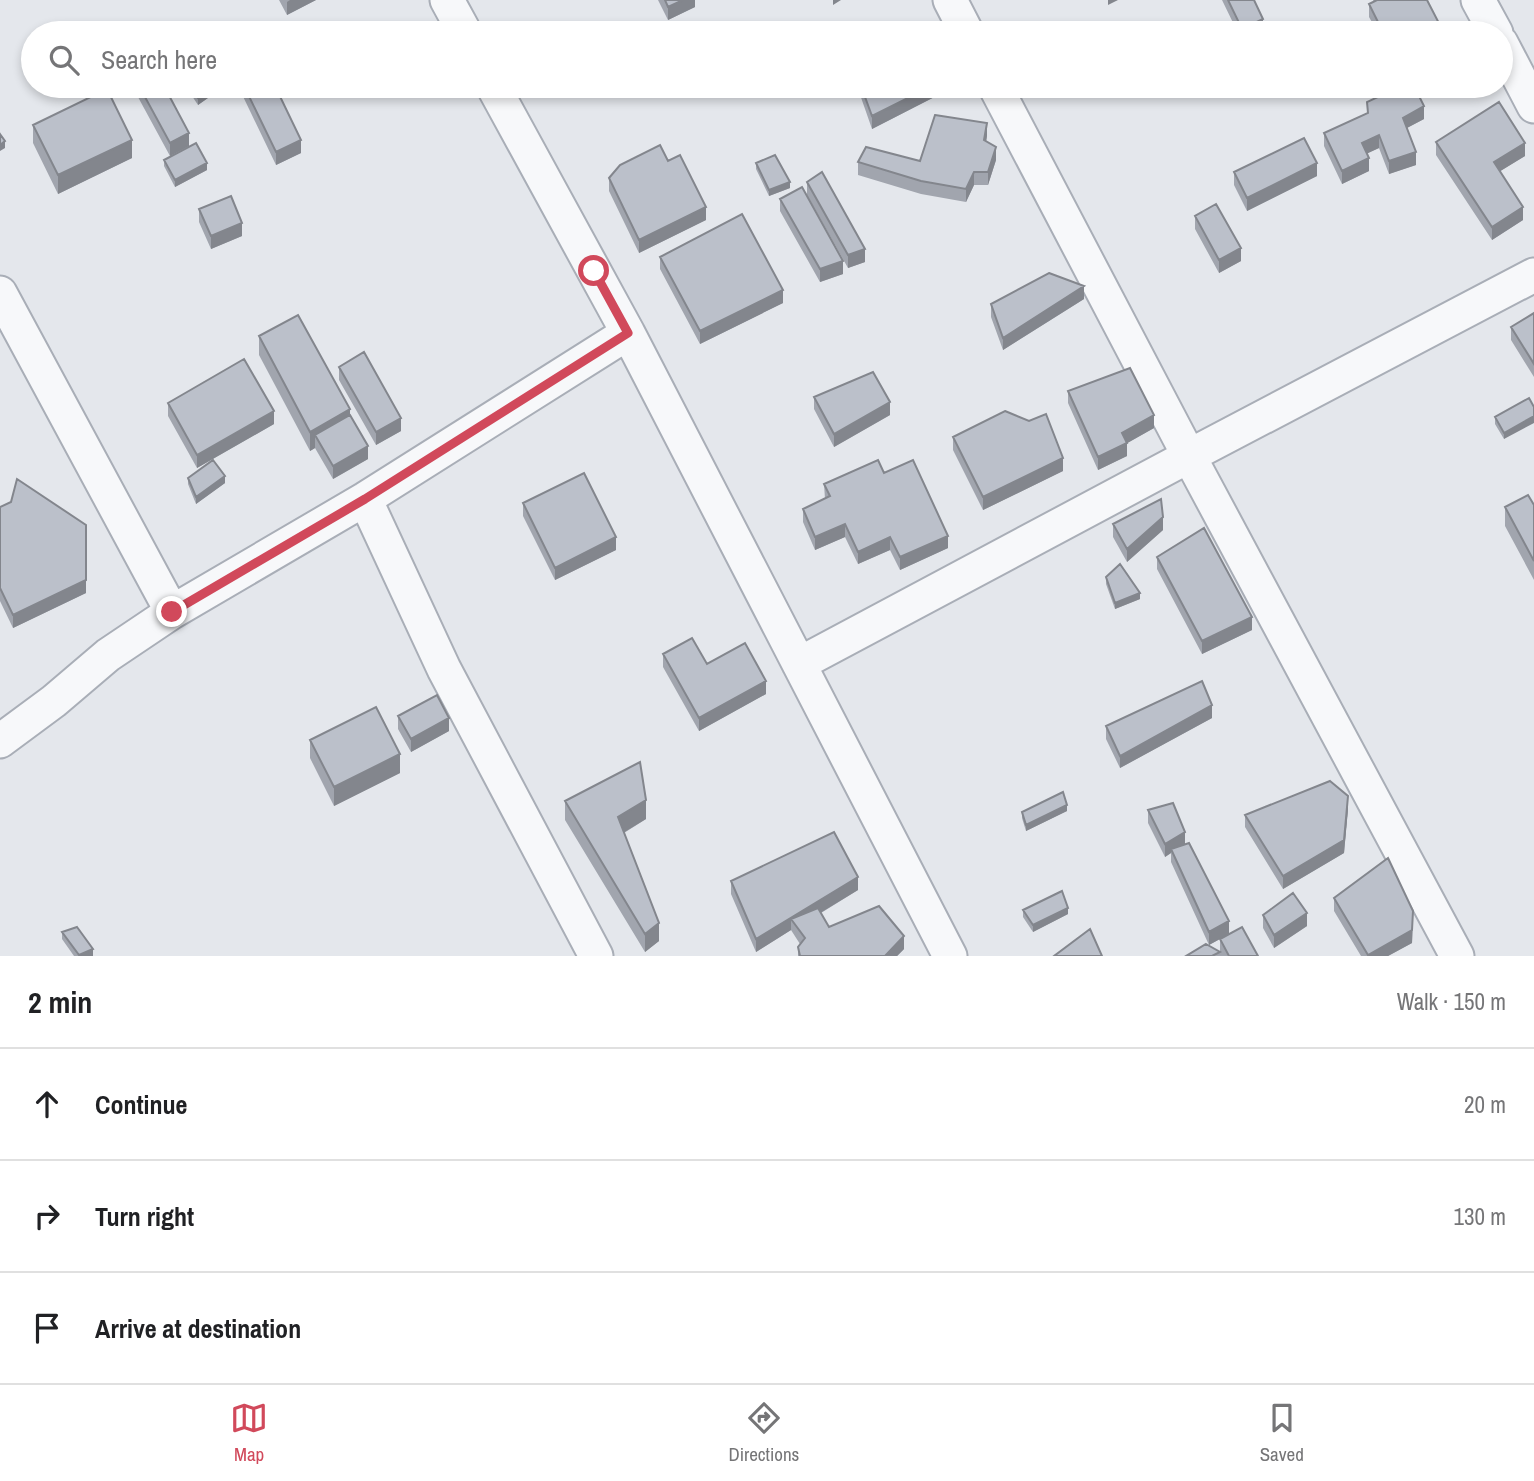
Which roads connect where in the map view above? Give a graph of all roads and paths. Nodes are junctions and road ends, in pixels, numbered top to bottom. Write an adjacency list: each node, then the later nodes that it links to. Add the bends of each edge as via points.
1 (447, 0): 4 (street)
2 (950, 0): 5 (street)
3 (1478, 0): 6 (street)
4 (458, 21)
5 (961, 21)
6 (1489, 21)
7 (1513, 66): 10 (street)
8 (501, 98): 13 (street)
9 (1001, 98): 14 (street)
10 (1534, 106)
11 (1534, 275): 14 (street)
12 (0, 293): 16 (street)
13 (628, 333): 15 (street); 17 (street)
14 (1189, 456): 17 (street); 21 (street)
15 (365, 499): 16 (street); 19 (street, via 444,669)
16 (172, 612): 18 (street, via 107,654)
17 (799, 664): 20 (street)
18 (0, 741)
19 (596, 956)
20 (950, 956)
21 (1457, 956)

